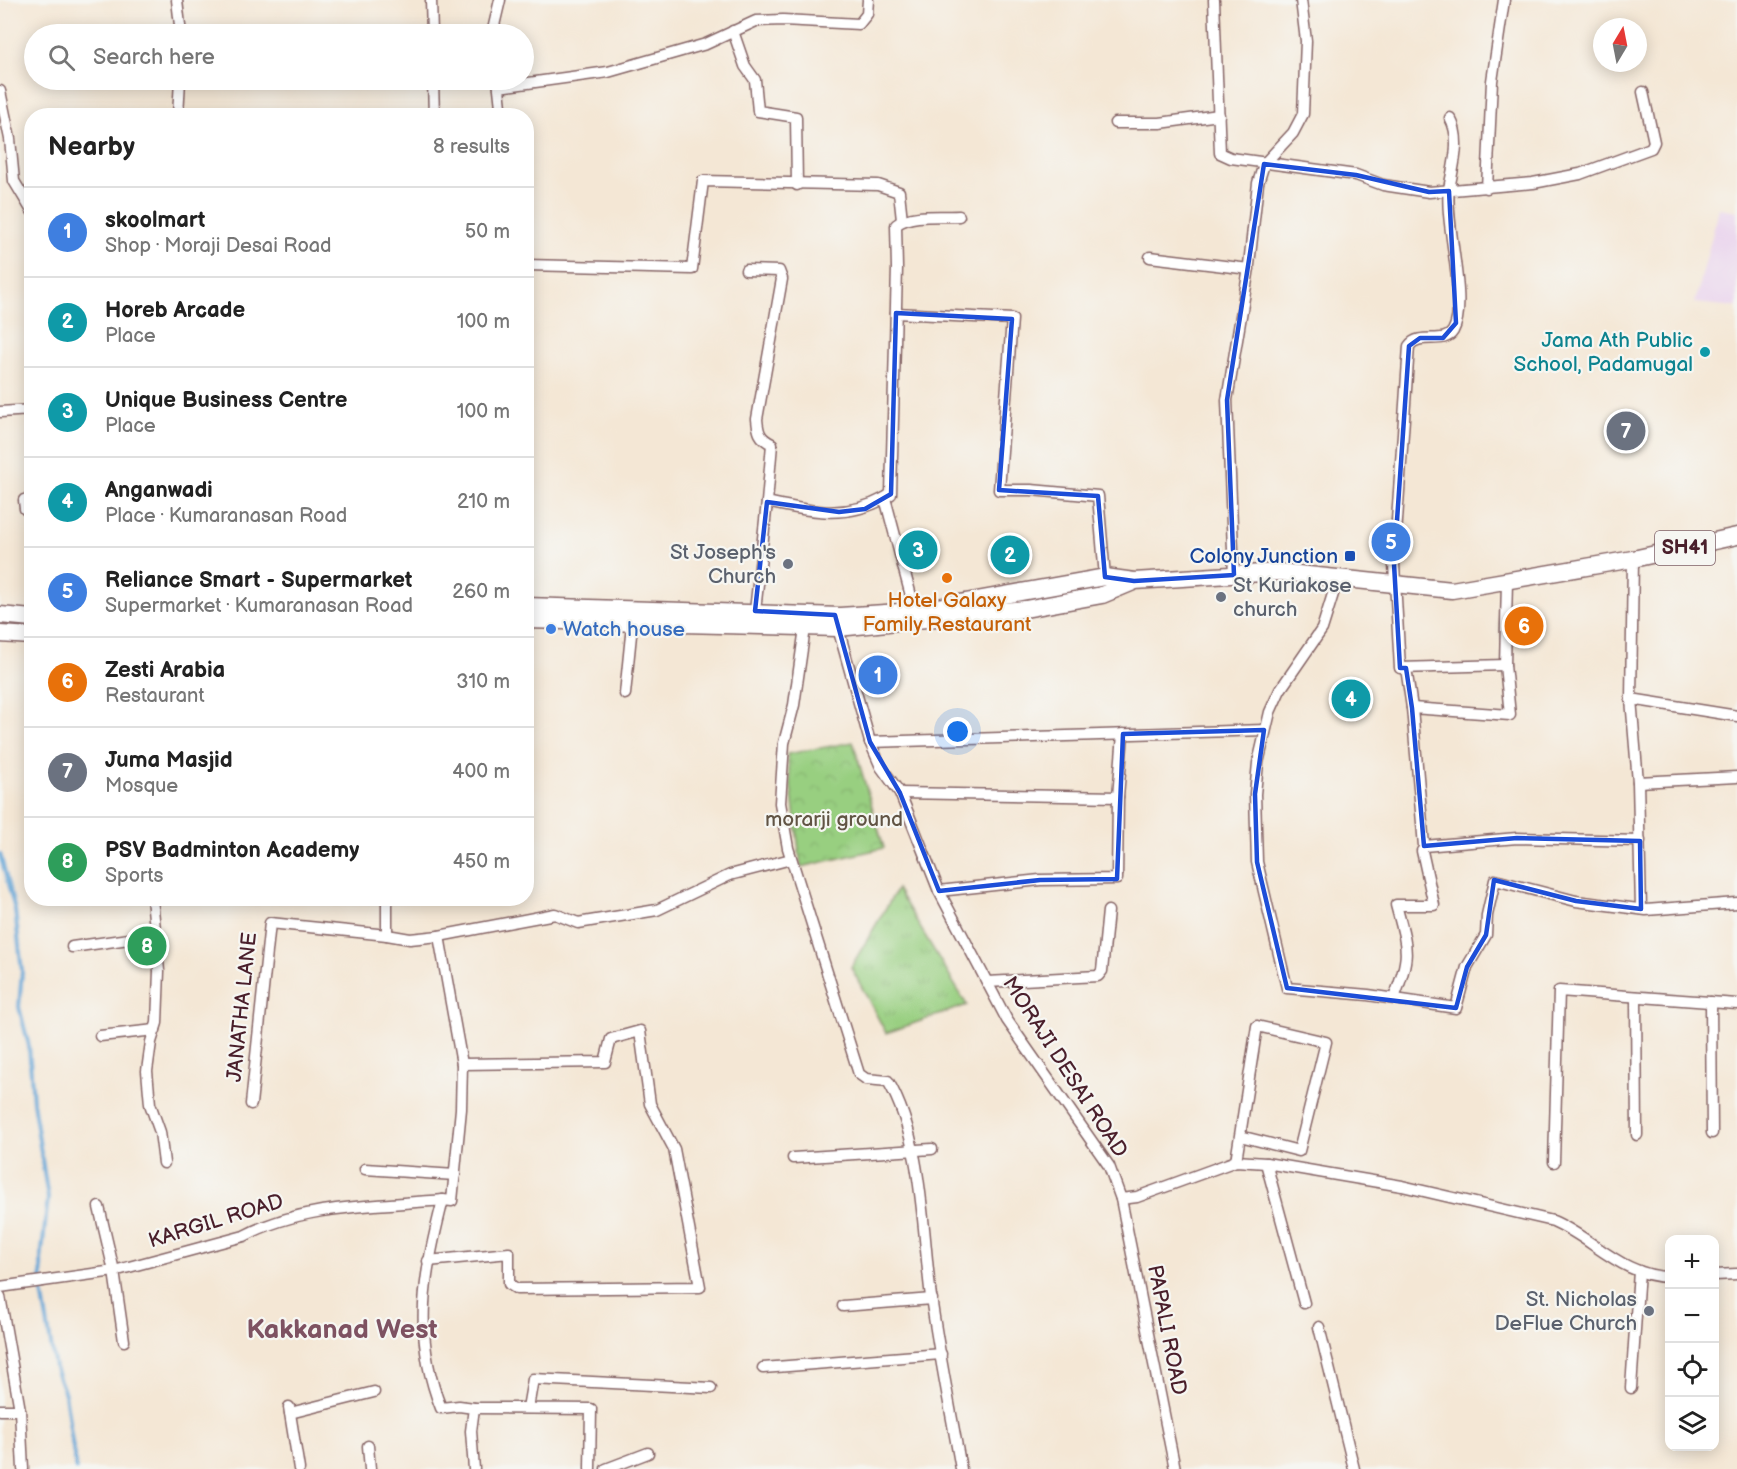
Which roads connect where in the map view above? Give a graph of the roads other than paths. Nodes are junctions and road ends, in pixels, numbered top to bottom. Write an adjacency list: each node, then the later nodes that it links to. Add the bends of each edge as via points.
1 (177, 0): 8 (street)
2 (431, 0): 9 (street)
3 (500, 0): 10 (street)
4 (868, 0): 11 (street, via 867,14 859,24 756,21)
5 (1214, 0): 21 (street)
6 (1301, 0): 24 (street, via 1306,41 1303,114 1293,133)
7 (1504, 0): 26 (street, via 1492,81)
8 (180, 24)
9 (432, 24)
10 (494, 24)
11 (733, 31): 12 (street, via 706,44 608,72); 25 (street, via 745,66 756,80 758,111 796,117)
12 (534, 79)
13 (179, 90): 18 (street)
14 (433, 90): 19 (street)
15 (499, 90): 20 (street)
16 (0, 91): 28 (street, via 14,181)
17 (1643, 92): 26 (street, via 1654,142 1651,148 1580,174)
18 (178, 108)
19 (434, 108)
20 (501, 108)
21 (1219, 115): 23 (street, via 1160,123); 24 (street, via 1220,153)
22 (1450, 118): 27 (street, via 1456,129)
23 (1115, 123)
24 (1264, 164): 27 (street, via 1356,175 1383,185 1429,192); 33 (street, via 1258,183)
25 (796, 185): 30 (street, via 888,188 899,192); 32 (street, via 703,181 692,269)
26 (1487, 188): 27 (street)
27 (1449, 191): 47 (street, via 1456,323 1452,333 1443,338 1420,338 1409,346)
28 (24, 198)
29 (959, 216): 30 (street)
30 (902, 220): 35 (street, via 896,225)
31 (1150, 257): 33 (street)
32 (534, 265)
33 (1249, 269): 42 (street, via 1227,400)
34 (746, 270): 39 (street, via 779,271 782,279 757,419 758,432 772,444)
35 (896, 313): 38 (street, via 891,494); 43 (street, via 1012,319 999,490 1098,496)
36 (24, 410): 37 (street)
37 (0, 412)
38 (885, 498): 39 (street, via 865,509 839,512); 51 (street)
39 (767, 502): 52 (street)
40 (1737, 536): 41 (main road, SH41)
41 (1633, 559): 46 (main road); 64 (street)
42 (1234, 575): 44 (main road, via 1279,572); 45 (main road)
43 (1105, 577): 45 (main road); 48 (main road)
44 (1338, 578): 47 (main road); 67 (street, via 1322,629 1280,690)
45 (1134, 581): 50 (main road, via 1102,595)
46 (1507, 581): 47 (main road, via 1452,590); 61 (street)
47 (1395, 582): 62 (street, via 1400,668)
48 (1028, 590): 50 (main road); 51 (main road)
49 (534, 606): 52 (main road)
50 (1031, 608): 58 (main road)
51 (915, 610): 52 (main road, via 840,616)
52 (755, 612)
53 (0, 615): 54 (main road)
54 (24, 617)
55 (534, 620): 56 (main road)
56 (632, 625): 57 (main road); 63 (street)
57 (805, 628): 58 (main road); 76 (street, via 794,705 784,743 780,803)
58 (838, 628): 69 (street, MORAJI DESAI ROAD)
59 (0, 634): 60 (main road)
60 (24, 636)
61 (1505, 665): 62 (street); 65 (street, via 1510,715)
62 (1406, 668): 65 (street)
63 (625, 694)
64 (1631, 699): 66 (street); 71 (street)
65 (1412, 708): 74 (street, via 1424,846 1517,838)
66 (1737, 716)
67 (1265, 730): 68 (street); 89 (street, via 1255,794 1257,862 1287,988)
68 (1124, 734): 69 (street); 73 (street)
69 (870, 742): 72 (street, MORAJI DESAI ROAD, via 881,767)
70 (1737, 777): 71 (street)
71 (1638, 782): 74 (street)
72 (900, 793): 73 (street); 77 (street, MORAJI DESAI ROAD)
73 (1118, 797): 77 (street, via 1117,879 1040,880)
74 (1640, 841): 81 (street)
75 (1422, 851): 89 (street, via 1434,905 1396,905 1407,947 1405,971)
76 (791, 859): 85 (street, via 730,875 657,910 578,923 555,914); 100 (street, via 860,1074 866,1079 888,1081 896,1094)
77 (939, 891): 87 (street, MORAJI DESAI ROAD)
78 (1737, 903): 81 (street)
79 (153, 906): 83 (street)
80 (387, 906): 84 (street)
81 (1641, 909): 89 (street, via 1576,901 1495,880 1486,935 1467,967 1456,1008)
82 (1108, 911): 87 (street, via 1102,971 1098,976)
83 (157, 935): 86 (street); 92 (street)
84 (387, 935): 85 (street, via 410,939); 95 (street, JANATHA LANE, via 270,923)
85 (439, 936): 94 (street)
86 (72, 947)
87 (987, 982): 108 (street, MORAJI DESAI ROAD, via 1006,1020 1108,1166)
88 (1636, 997): 90 (street); 97 (street); 103 (street, via 1559,991)
89 (1394, 998)
90 (1711, 1002): 91 (street); 96 (street)
91 (1737, 1004)
92 (155, 1030): 93 (street); 104 (street, via 147,1071 150,1104 160,1132)
93 (100, 1036)
94 (462, 1064): 107 (street); 111 (street, via 605,1062 611,1039 640,1031 650,1104 674,1149 700,1287 517,1289 508,1284 509,1253)
95 (251, 1104)
96 (1712, 1133)
97 (1637, 1135)
98 (1240, 1136): 98 (street, via 1257,1026 1326,1042 1299,1150); 102 (street)
99 (932, 1149): 100 (street)
100 (913, 1150): 101 (street); 119 (street)
101 (793, 1158)
102 (1236, 1161): 105 (street); 108 (street, via 1137,1197)
103 (1554, 1162)
104 (164, 1163)
105 (1266, 1163): 112 (street, via 1402,1186 1553,1221 1612,1259); 120 (street)
106 (365, 1169): 107 (street)
107 (455, 1174): 109 (street, via 452,1201)
108 (1121, 1199): 141 (street, PAPALI ROAD)
109 (443, 1200): 111 (street); 113 (street, KARGIL ROAD, via 328,1210)
110 (99, 1207): 113 (street)
111 (428, 1261): 129 (street, via 422,1329 431,1383 441,1408)
112 (1639, 1270): 116 (street); 127 (street)
113 (114, 1271): 117 (street, KARGIL ROAD); 123 (street)
114 (1737, 1274): 115 (street)
115 (1719, 1275)
116 (1665, 1276)
117 (0, 1287)
118 (0, 1296): 131 (street)
119 (932, 1299): 121 (street); 124 (street)
120 (1304, 1303)
121 (843, 1306)
122 (1319, 1327): 142 (street)
123 (124, 1341)
124 (941, 1354): 125 (street); 140 (street)
125 (763, 1368)
126 (711, 1388): 129 (street, via 533,1379 528,1408)
127 (1631, 1388)
128 (374, 1392): 135 (street, via 289,1410)
129 (474, 1408): 137 (street); 138 (street, via 591,1409)
130 (0, 1410): 131 (street)
131 (20, 1410): 134 (street)
132 (368, 1446): 136 (street)
133 (648, 1453): 139 (street)
134 (23, 1469)
135 (298, 1469)
136 (370, 1469)
137 (474, 1469)
138 (590, 1469)
139 (606, 1469)
140 (961, 1469)
141 (1175, 1469)
142 (1354, 1469)

